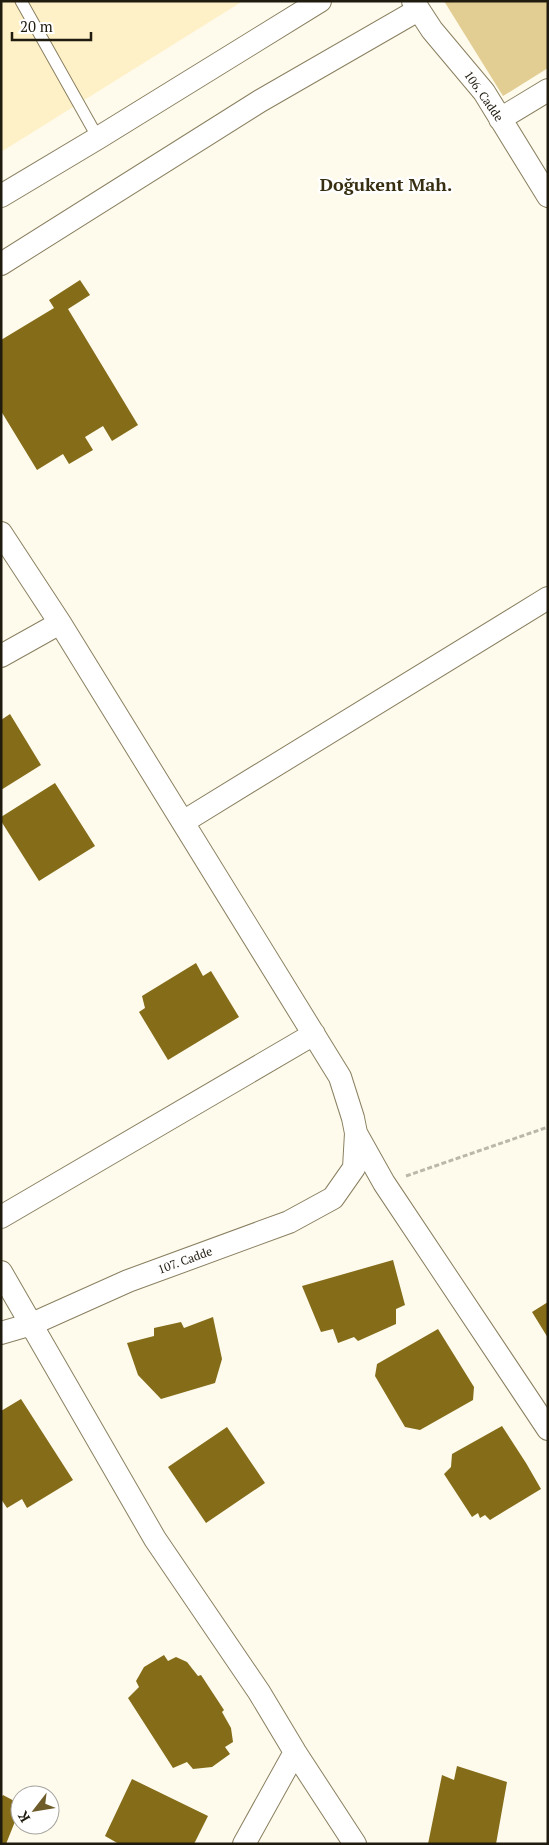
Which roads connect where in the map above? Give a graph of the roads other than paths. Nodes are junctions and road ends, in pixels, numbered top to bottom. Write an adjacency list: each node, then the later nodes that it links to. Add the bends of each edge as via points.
1 (20, 1): 6 (lane)
2 (320, 1): 6 (street)
3 (415, 5): 5 (street, 106. Cadde, via 484,92); 9 (street)
4 (548, 90): 5 (street)
5 (500, 119): 8 (street, 106. Cadde)
6 (98, 138): 7 (street)
7 (1, 196)
8 (548, 196)
9 (1, 264)
10 (1, 533): 12 (street)
11 (548, 598): 14 (street)
12 (60, 623): 13 (street); 14 (street)
13 (1, 656)
14 (183, 822): 15 (street)
15 (314, 1034): 16 (street, via 340,1077); 17 (street)
16 (356, 1133): 19 (street, 107. Cadde, via 354,1168 333,1198 289,1222 128,1281); 21 (street, via 384,1183)
17 (1, 1217)
18 (1, 1272): 19 (street)
19 (32, 1324): 20 (street, 107. Cadde); 22 (street, via 155,1539 259,1692)
20 (1, 1333)
21 (548, 1429)
22 (295, 1752): 23 (street); 24 (street)
23 (244, 1844)
24 (355, 1844)

